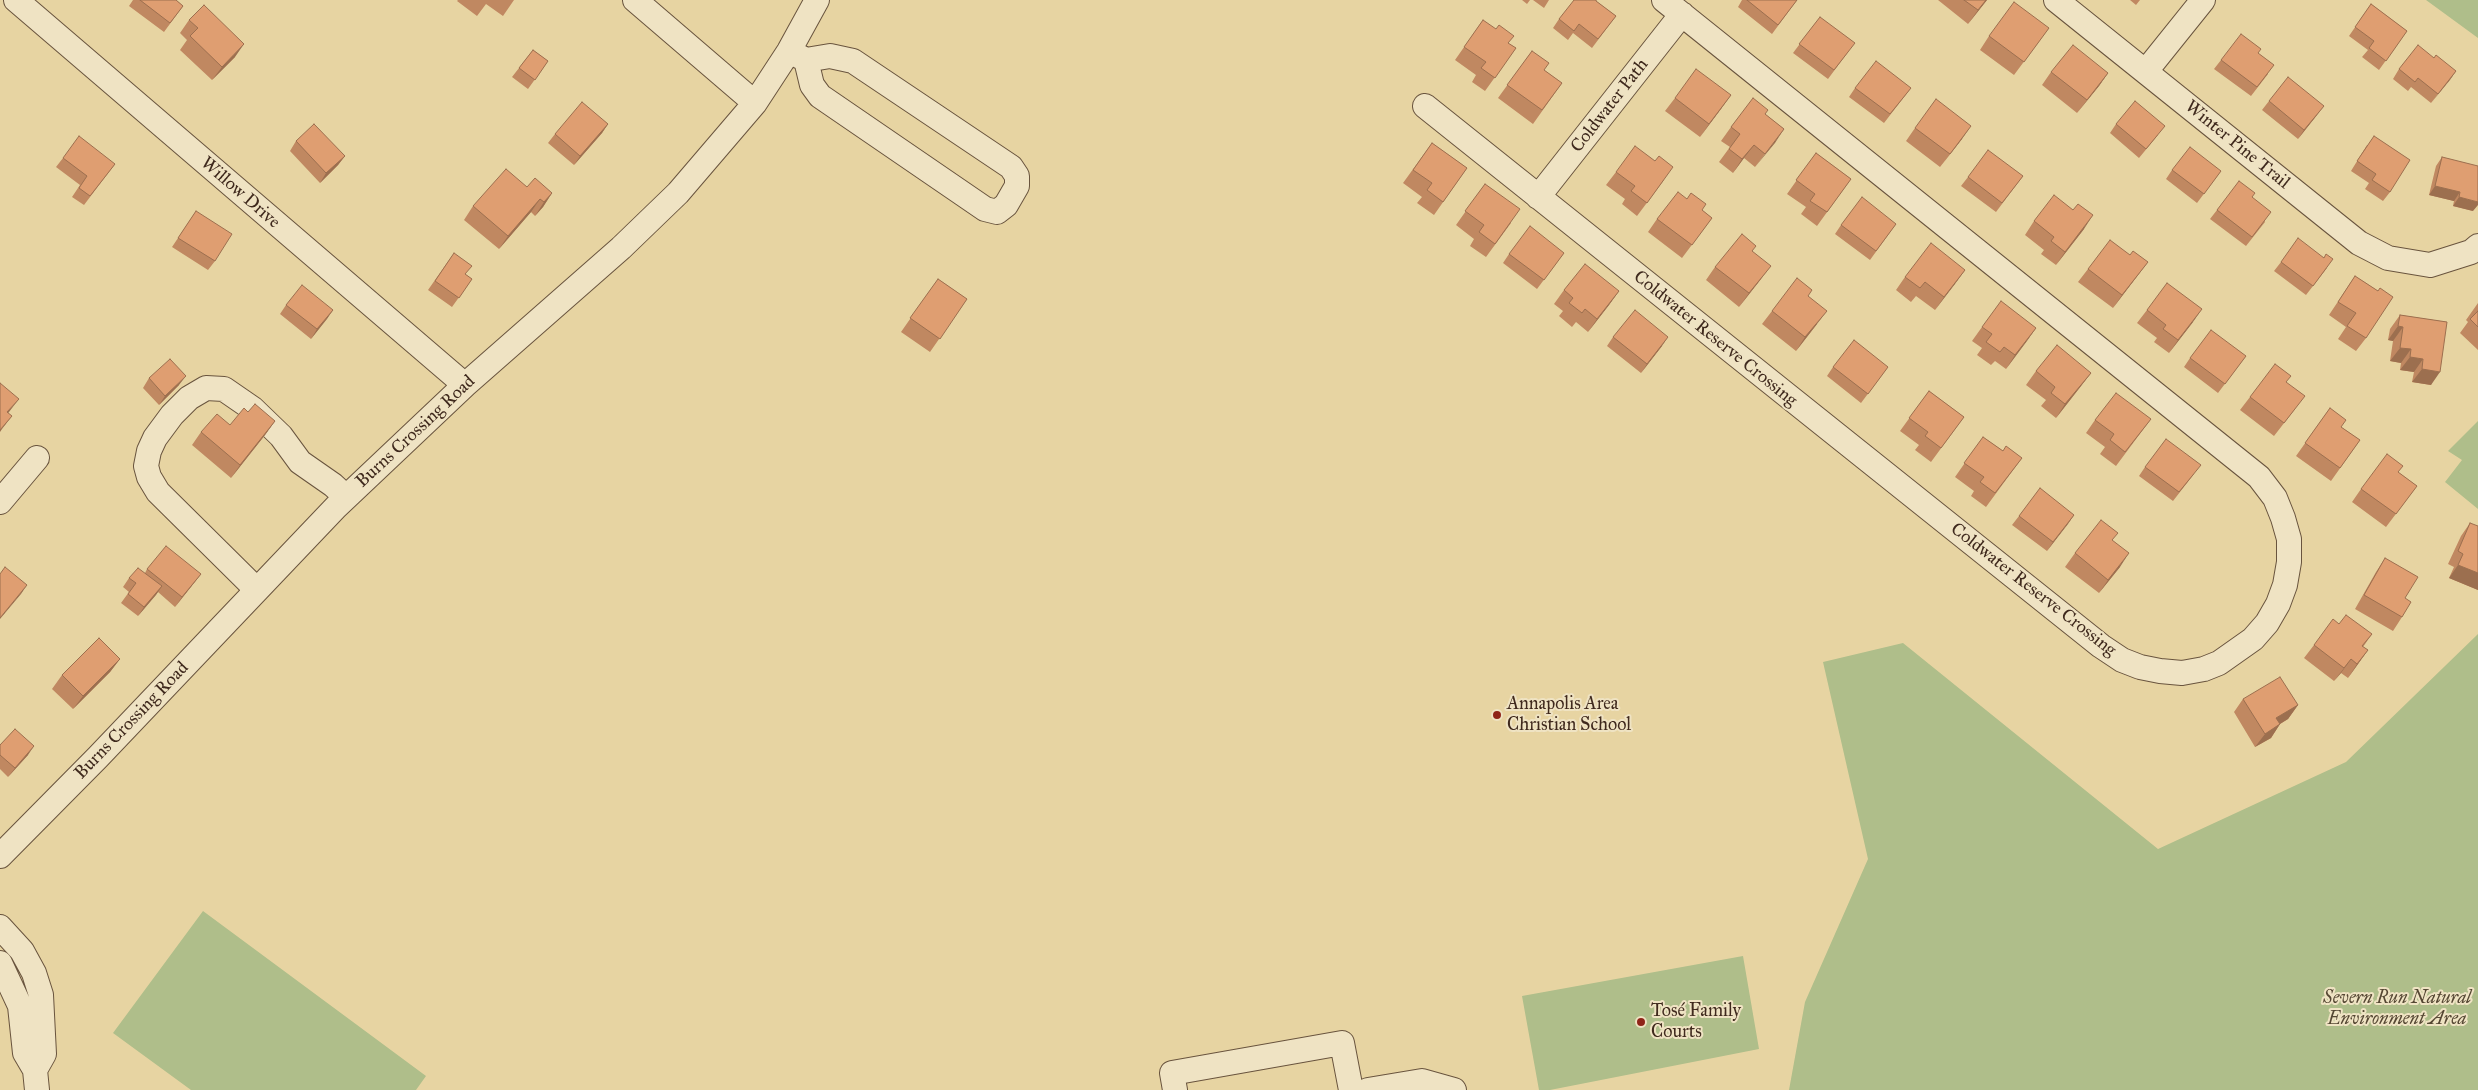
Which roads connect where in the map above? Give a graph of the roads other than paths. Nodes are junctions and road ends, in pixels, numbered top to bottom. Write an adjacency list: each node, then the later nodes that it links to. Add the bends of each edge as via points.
1 (16, 0): 13 (street, Willow Drive)
2 (634, 0): 9 (street)
3 (817, 0): 7 (street, Burns Crossing Road)
4 (2056, 0): 8 (street, Winter Pine Trail)
5 (2203, 0): 8 (street)
6 (1673, 7): 11 (street, Coldwater Path); 11 (street, Coldwater Reserve Crossing, via 2259,476 2275,498 2289,539 2285,585 2267,623 2235,653 2204,669 2160,671 2122,660)
7 (798, 55): 7 (street, via 820,96 985,209 997,212 1006,205 1017,186 1017,176 1011,167 853,61); 9 (street, Burns Crossing Road)
8 (2146, 71): 12 (street, Winter Pine Trail, via 2359,243 2388,258 2430,266 2471,252)
9 (755, 103): 13 (street, Burns Crossing Road, via 678,193 621,248)
10 (1425, 106): 11 (street, Coldwater Reserve Crossing)
11 (1538, 197)
12 (2478, 246)
13 (465, 385): 15 (street, Burns Crossing Road)
14 (37, 458): 16 (street)
15 (346, 498): 17 (street, Burns Crossing Road); 17 (street, via 300,462 281,436 253,409 224,389 206,388 189,398 172,415 149,451 146,466 149,477 158,492)
16 (0, 502)
17 (257, 590): 18 (street, Burns Crossing Road)
18 (0, 856)
19 (0, 927): 21 (street, via 22,952 41,995 44,1054)
20 (0, 963): 21 (street, via 20,1006 25,1052)
21 (36, 1080)
22 (1175, 1090): 23 (street, via 1172,1073 1342,1043)
23 (1351, 1090)
24 (1368, 1090): 25 (street, via 1422,1081)
25 (1454, 1090)

